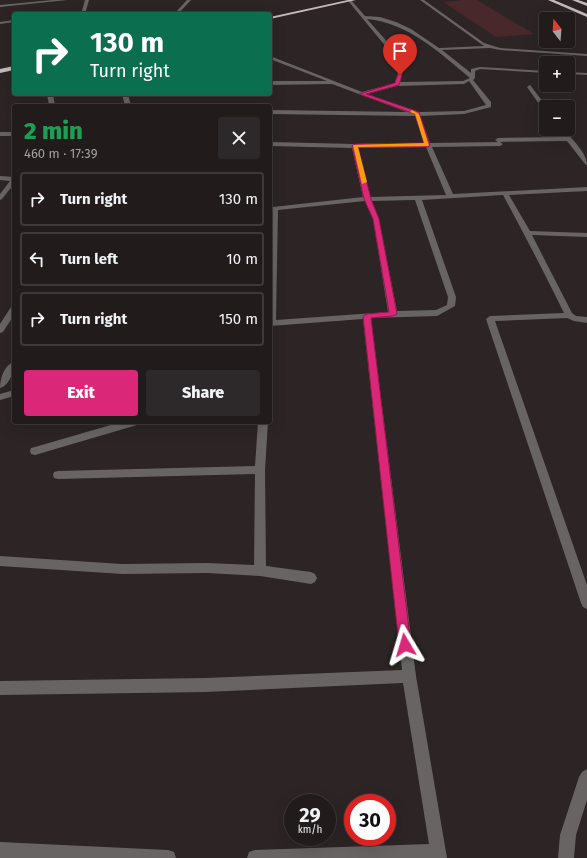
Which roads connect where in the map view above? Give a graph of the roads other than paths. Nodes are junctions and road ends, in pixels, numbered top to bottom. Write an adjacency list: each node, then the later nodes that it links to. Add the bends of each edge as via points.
1 (65, 0): 11 (street)
2 (87, 0): 12 (street)
3 (189, 0): 13 (street)
4 (333, 0): 14 (highway)
5 (352, 0): 16 (street); 17 (highway)
6 (422, 0): 20 (street)
7 (550, 0): 15 (highway)
8 (555, 0): 15 (highway)
9 (574, 0): 10 (highway)
10 (587, 5)
11 (0, 6)
12 (83, 12)
13 (178, 12)
14 (272, 13)
15 (587, 15)
16 (364, 17): 21 (street, via 387,20 421,36); 34 (street, via 402,66)
17 (272, 18)
18 (12, 21): 19 (street)
19 (0, 23)
20 (490, 47): 21 (street); 22 (street)
21 (439, 49): 31 (street)
22 (587, 55)
23 (272, 58): 33 (street)
24 (12, 68): 25 (highway)
25 (0, 71)
26 (539, 72): 31 (street, via 480,68 474,70)
27 (12, 73): 30 (highway)
28 (575, 73): 29 (street)
29 (587, 74)
30 (0, 76)
31 (472, 79): 34 (street, via 451,84); 39 (street, via 489,106 472,111)
32 (272, 83): 33 (street)
33 (336, 84): 36 (street)
34 (397, 84): 36 (street)
35 (530, 87): 37 (street)
36 (362, 94): 39 (street)
37 (539, 100)
38 (272, 112): 39 (street)
39 (417, 114): 45 (street)
40 (0, 134): 41 (street)
41 (12, 134)
42 (567, 136): 43 (street)
43 (569, 139): 45 (street); 47 (street)
44 (272, 144): 46 (street)
45 (428, 145): 46 (street); 53 (street)
46 (355, 146): 56 (street)
47 (587, 163)
48 (0, 178): 49 (street)
49 (12, 179)
50 (12, 182): 54 (street)
51 (587, 189): 52 (street)
52 (505, 193): 53 (street); 58 (street)
53 (450, 196): 55 (street)
54 (0, 198)
55 (418, 198): 56 (street); 62 (street, via 452,297 451,306 436,314)
56 (368, 199): 57 (street); 62 (street, via 376,219)
57 (273, 208): 60 (street)
58 (526, 233): 59 (street); 63 (street)
59 (587, 235)
60 (272, 254)
61 (12, 312): 67 (street)
62 (393, 314): 64 (street)
63 (569, 315): 65 (street); 80 (street, via 490,319)
64 (367, 316): 66 (street); 81 (street)
65 (587, 320)
66 (272, 322)
67 (0, 330)
68 (12, 367): 69 (street)
69 (0, 385)
70 (12, 394): 71 (street)
71 (0, 397)
72 (127, 424): 74 (street)
73 (263, 424): 75 (street)
74 (35, 450)
75 (260, 470): 76 (street); 78 (street)
76 (58, 475)
77 (0, 561): 78 (street, via 122,569 207,568)
78 (260, 571): 79 (street)
79 (311, 578)
80 (587, 603)
81 (409, 676): 82 (street, via 206,685); 85 (street)
82 (0, 688)
83 (587, 777): 88 (street, via 568,835)
84 (3, 853): 86 (street)
85 (438, 855): 87 (street)
86 (168, 858)
87 (255, 858)
88 (566, 858)

